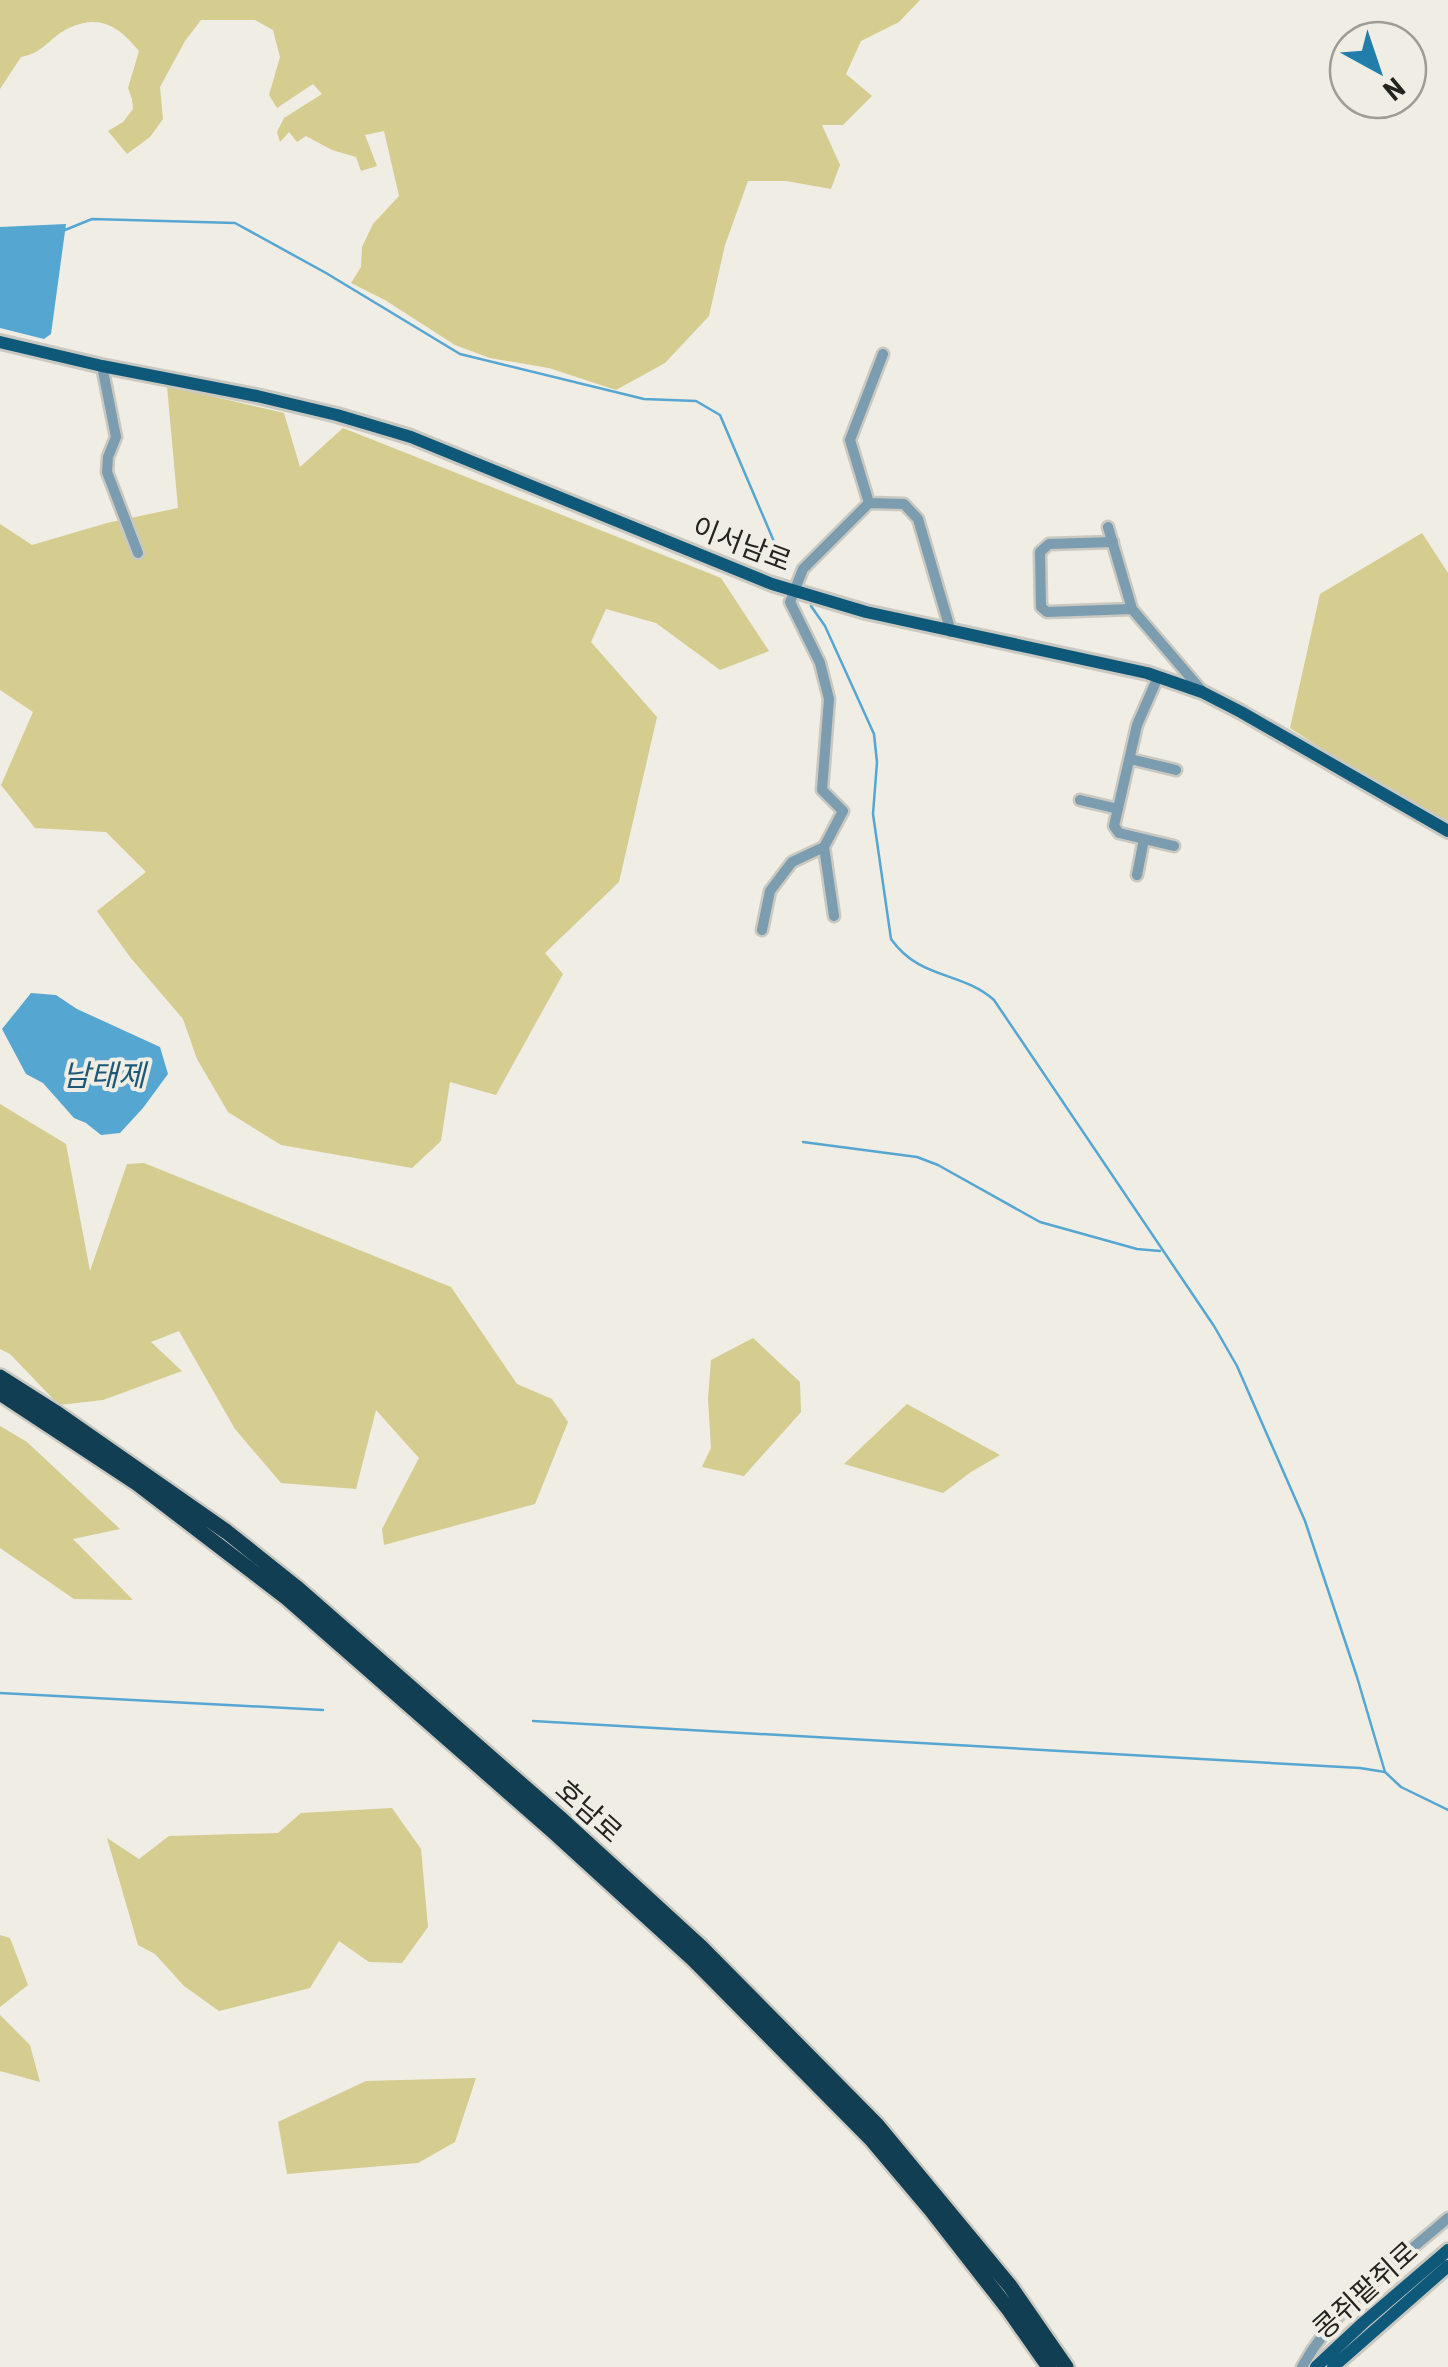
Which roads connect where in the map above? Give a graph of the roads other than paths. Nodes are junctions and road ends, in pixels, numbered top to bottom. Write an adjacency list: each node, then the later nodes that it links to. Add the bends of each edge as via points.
1 (0, 342): 3 (main road, 이서남로)
2 (883, 354): 4 (street, via 850,440)
3 (102, 366): 7 (street, via 116,437 107,472); 8 (main road, 이서남로, via 257,396 411,437)
4 (869, 504): 8 (street, via 802,569); 10 (street, via 904,504 918,520)
5 (1108, 527): 6 (street)
6 (1113, 542): 9 (street); 9 (street, via 1049,544 1040,552 1041,606 1047,612)
7 (138, 553)
8 (796, 591): 10 (main road, 이서남로); 21 (street, via 790,602 830,699 822,790 843,811)
9 (1132, 609): 11 (street)
10 (952, 632): 12 (main road, 이서남로)
11 (1169, 654): 12 (street); 13 (street)
12 (1154, 676): 13 (main road, 이서남로); 14 (street)
13 (1202, 692): 18 (main road, 이서남로)
14 (1130, 759): 15 (street); 17 (street)
15 (1176, 770)
16 (1080, 800): 17 (street)
17 (1118, 809): 19 (street, via 1119,833)
18 (1448, 832)
19 (1144, 839): 20 (street); 22 (street)
20 (1174, 846)
21 (824, 847): 23 (street); 24 (street, via 792,862 770,890)
22 (1138, 875)
23 (834, 916)
24 (762, 930)
25 (0, 1377): 31 (highway, 호남로, via 296,1587 702,1947 877,2124 1010,2286)
26 (0, 1393): 30 (highway, 호남로, via 138,1484 287,1598 694,1960 870,2139)
27 (1448, 2218): 32 (street, via 1350,2302)
28 (1448, 2250): 33 (main road, 콩쥐팥쥐로)
29 (1448, 2269): 34 (main road, 콩쥐팥쥐로)
30 (1048, 2367)
31 (1066, 2367)
32 (1302, 2367)
33 (1316, 2367)
34 (1333, 2367)

